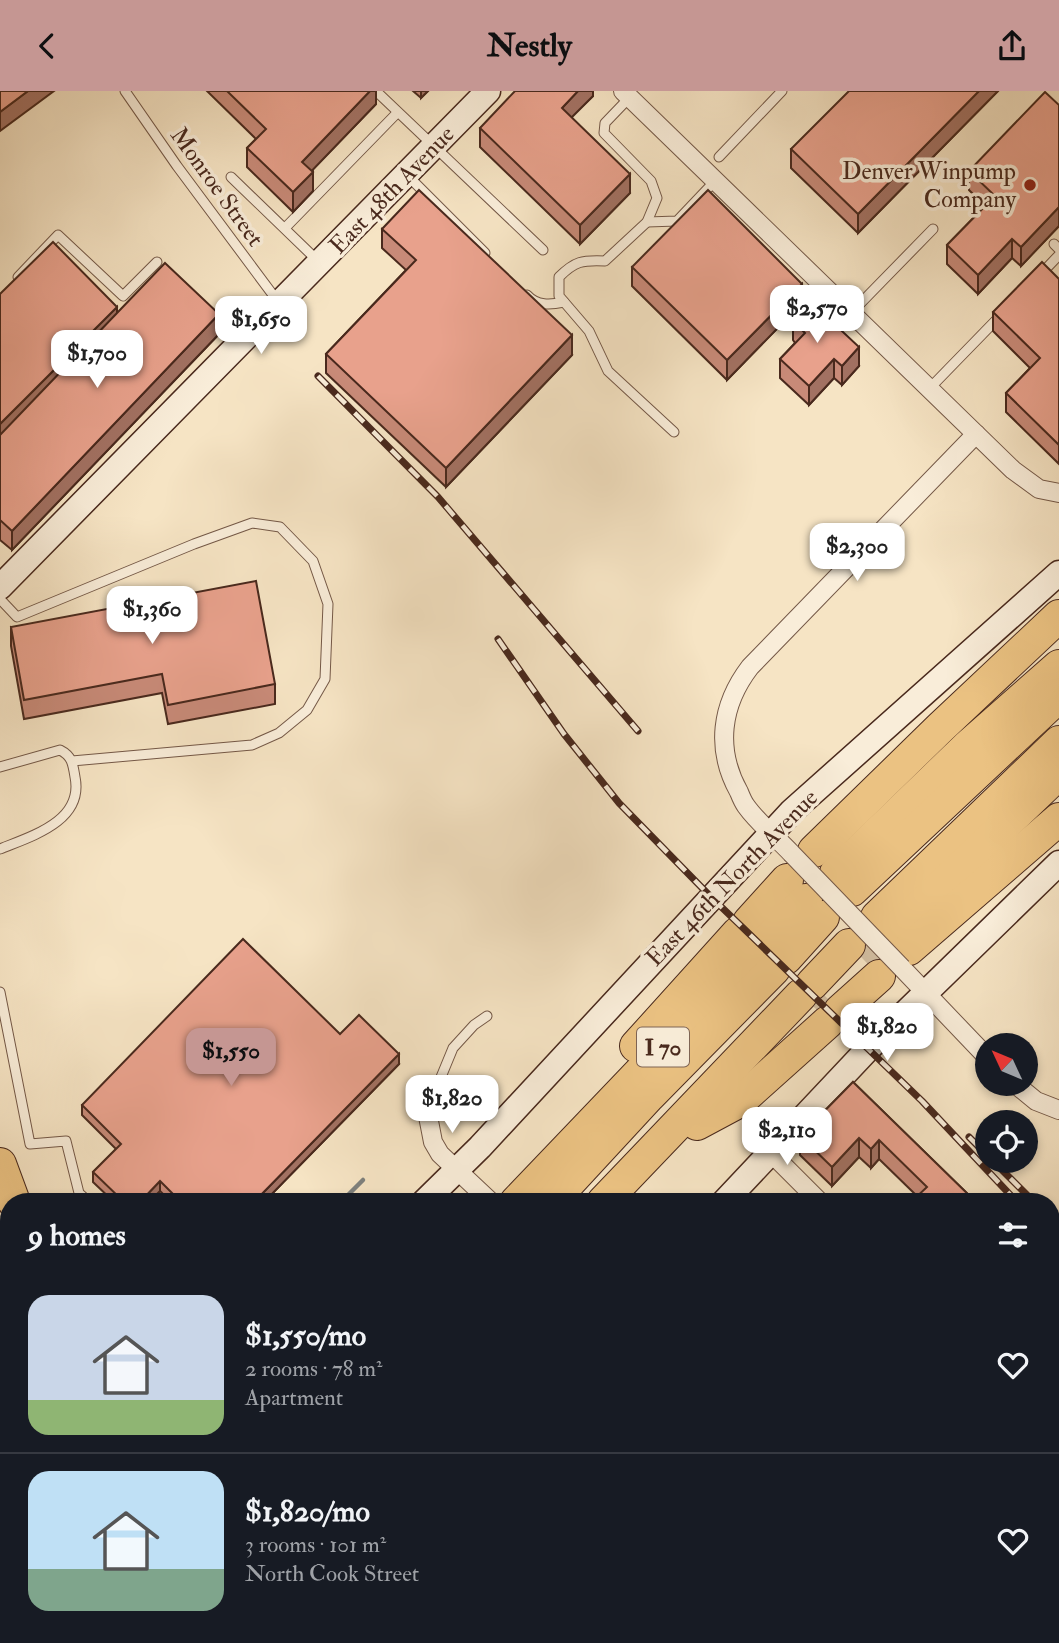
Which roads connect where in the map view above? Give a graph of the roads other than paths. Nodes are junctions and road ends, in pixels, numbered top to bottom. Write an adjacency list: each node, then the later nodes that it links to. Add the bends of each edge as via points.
1 (125, 91): 24 (lane, Monroe Street)
2 (376, 91): 6 (lane)
3 (488, 91): 7 (main road, East 48th Avenue)
4 (782, 91): 8 (lane)
5 (626, 94): 11 (street); 12 (lane, via 605,123 604,133 651,181 657,198)
6 (397, 113): 7 (lane); 13 (lane)
7 (433, 148): 9 (main road, East 48th Avenue); 15 (lane)
8 (719, 157)
9 (407, 175): 18 (lane); 19 (main road, East 48th Avenue)
10 (231, 177): 13 (lane)
11 (715, 181): 12 (lane, via 677,221); 26 (street)
12 (647, 222): 23 (lane, via 605,261 573,263 559,277 559,296)
13 (285, 228): 19 (lane)
14 (933, 229): 26 (lane)
15 (543, 250)
16 (1059, 255): 20 (lane)
17 (157, 262): 21 (lane, via 123,296 58,235)
18 (494, 262)
19 (321, 263): 24 (main road, East 48th Avenue)
20 (1032, 283)
21 (8, 287)
22 (522, 290): 23 (lane, via 548,305)
23 (564, 302): 28 (lane, via 589,331 608,372)
24 (281, 304): 32 (main road, East 48th Avenue)
25 (1005, 311): 27 (lane)
26 (851, 313): 27 (street)
27 (929, 389): 29 (street)
28 (674, 432)
29 (976, 434): 30 (street, via 1030,484); 42 (street, via 750,667 732,697 724,726 725,757 745,805)
30 (1059, 493)
31 (1059, 573): 42 (main road, East 46th North Avenue)
32 (0, 587)
33 (0, 599): 38 (lane, via 17,617 253,523 280,527 313,561 328,604 325,679 307,710 279,733 252,745)
34 (1059, 616): 45 (highway, via 940,728)
35 (1059, 666): 45 (highway)
36 (1059, 696): 45 (highway)
37 (1059, 742): 47 (highway)
38 (72, 761): 39 (lane, via 60,750); 43 (lane, via 78,790 70,808 49,828)
39 (0, 767)
40 (1059, 773): 47 (highway)
41 (1059, 819): 47 (highway)
42 (771, 832): 45 (street); 58 (main road, East 46th North Avenue)
43 (0, 849)
44 (1059, 863): 49 (main road)
45 (815, 881): 46 (highway); 46 (highway); 47 (street, bridge)
46 (762, 945): 63 (highway, via 610,1076 572,1144); 64 (highway, via 649,1095)
47 (882, 950): 49 (street); 50 (highway)
48 (0, 992): 60 (lane, via 30,1144 66,1141)
49 (925, 993): 52 (street); 56 (main road)
50 (821, 1003): 65 (highway); 66 (highway, via 696,1124)
51 (487, 1017): 55 (lane, via 453,1048)
52 (975, 1045)
53 (1030, 1096): 54 (street)
54 (1059, 1110)
55 (427, 1111): 58 (street, via 437,1149)
56 (770, 1152): 67 (main road); 68 (street)
57 (0, 1164): 59 (highway)
58 (457, 1171): 61 (main road, East 46th North Avenue); 62 (street)
59 (11, 1193)
60 (79, 1193)
61 (434, 1193)
62 (481, 1193)
63 (525, 1193)
64 (559, 1193)
65 (613, 1193)
66 (634, 1193)
67 (732, 1193)
68 (811, 1193)

